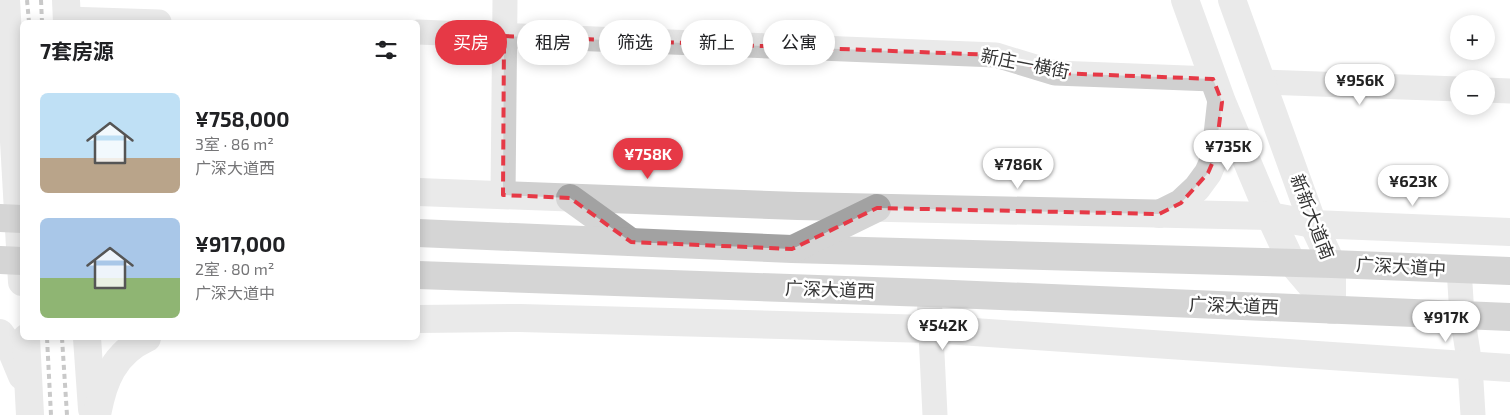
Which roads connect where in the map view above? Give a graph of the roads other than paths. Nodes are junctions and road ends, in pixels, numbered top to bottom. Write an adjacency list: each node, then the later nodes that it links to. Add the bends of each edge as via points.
1 (6, 0): 11 (street)
2 (505, 0): 7 (street)
3 (1185, 0): 16 (street, 新新大道南)
4 (1232, 0): 14 (street, 新新大道南)
5 (66, 14): 6 (street)
6 (136, 20)
7 (504, 20)
8 (420, 32): 9 (street, 新庄一横街)
9 (435, 33)
10 (507, 36): 16 (street, 新庄一横街, via 996,55 1055,73)
11 (8, 49): 13 (street); 25 (street)
12 (504, 65): 20 (street)
13 (0, 82)
14 (1263, 82): 15 (street); 26 (street, 新新大道南)
15 (1450, 89)
16 (1218, 90): 23 (street, via 1215,157 1208,173 1198,188 1181,203); 24 (street, 新新大道南)
17 (1495, 90): 18 (street)
18 (1510, 91)
19 (420, 192): 20 (street)
20 (504, 195): 21 (street)
21 (570, 198): 22 (street); 29 (highway)
22 (877, 208): 23 (street); 30 (highway)
23 (1159, 214): 24 (street)
24 (1270, 216): 26 (street); 31 (street, 新新大道南)
25 (14, 218): 33 (street)
26 (1313, 224): 27 (street); 32 (street, 新新大道南)
27 (1510, 232)
28 (420, 233): 29 (highway)
29 (631, 242): 30 (highway)
30 (792, 249): 31 (highway)
31 (1292, 262): 32 (highway, 广深大道中); 38 (street, 新新大道南)
32 (1332, 264): 34 (highway, 广深大道中); 38 (street, 新新大道南)
33 (17, 266)
34 (1459, 269): 35 (highway, 广深大道中); 39 (street)
35 (1510, 271)
36 (420, 275): 37 (highway, 广深大道西)
37 (929, 293): 38 (highway, 广深大道西); 42 (street)
38 (1332, 310): 39 (highway)
39 (1462, 315): 40 (highway); 47 (street)
40 (1510, 317)
41 (420, 318): 42 (street)
42 (930, 329): 47 (street); 52 (street)
43 (0, 332): 49 (street, via 10,347)
44 (26, 340): 49 (street)
45 (87, 340): 50 (street)
46 (142, 340): 51 (street, via 133,344 114,364 101,391)
47 (1470, 365): 48 (street); 53 (street)
48 (1510, 368)
49 (30, 405)
50 (92, 415)
51 (97, 415)
52 (935, 415)
53 (1472, 415)

